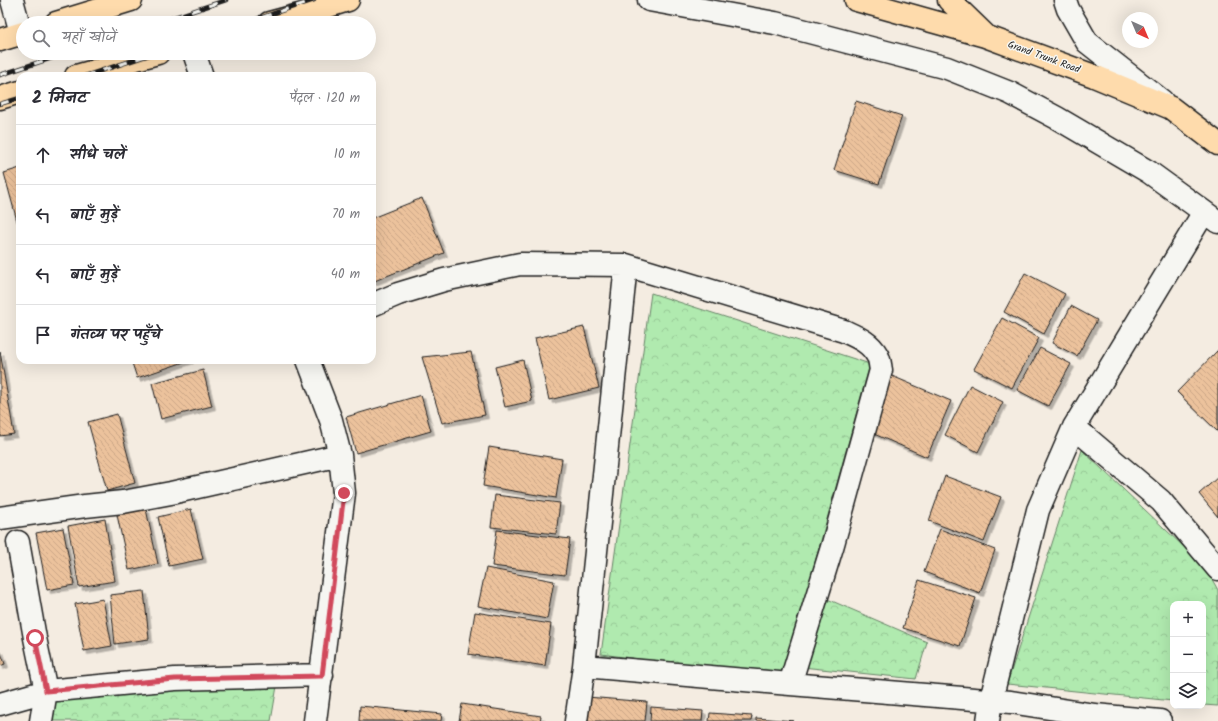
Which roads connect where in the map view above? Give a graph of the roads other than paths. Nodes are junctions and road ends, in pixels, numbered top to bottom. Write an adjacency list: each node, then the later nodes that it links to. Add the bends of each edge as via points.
1 (12, 0): 8 (street)
2 (131, 0): 9 (highway)
3 (348, 0): 10 (highway)
4 (649, 0): 22 (street, via 775,23 947,68 1010,93 1057,118 1149,172)
5 (856, 0): 12 (highway, Grand Trunk Road)
6 (949, 0): 12 (highway)
7 (1065, 0): 20 (street, via 1087,42)
8 (17, 16)
9 (79, 16)
10 (295, 16)
11 (16, 35): 13 (highway)
12 (985, 36): 20 (highway, Grand Trunk Road, via 1094,76)
13 (0, 40)
14 (133, 60): 16 (highway)
15 (196, 60): 17 (street)
16 (90, 72)
17 (201, 72)
18 (16, 93): 19 (highway)
19 (0, 98)
20 (1171, 108): 21 (highway, Grand Trunk Road)
21 (1218, 144)
22 (1211, 217): 26 (street)
23 (626, 265): 24 (street, via 520,264 444,280); 31 (street); 33 (street, via 844,331 870,345 878,356 881,370 833,544)
24 (376, 303)
25 (310, 364): 27 (street, via 331,420)
26 (1074, 427): 30 (street, via 1161,501); 36 (street, via 1038,510)
27 (340, 455): 28 (street, via 123,502); 32 (street, via 344,493)
28 (0, 518)
29 (18, 542): 34 (street)
30 (1218, 569)
31 (584, 666): 33 (street); 39 (street)
32 (322, 676): 34 (street, via 175,679); 38 (street)
33 (790, 684): 36 (street)
34 (46, 691): 35 (street); 37 (street)
35 (0, 704)
36 (989, 711): 40 (street, via 1011,702 1095,715)
37 (41, 721)
38 (315, 721)
39 (576, 721)
40 (1160, 721)

